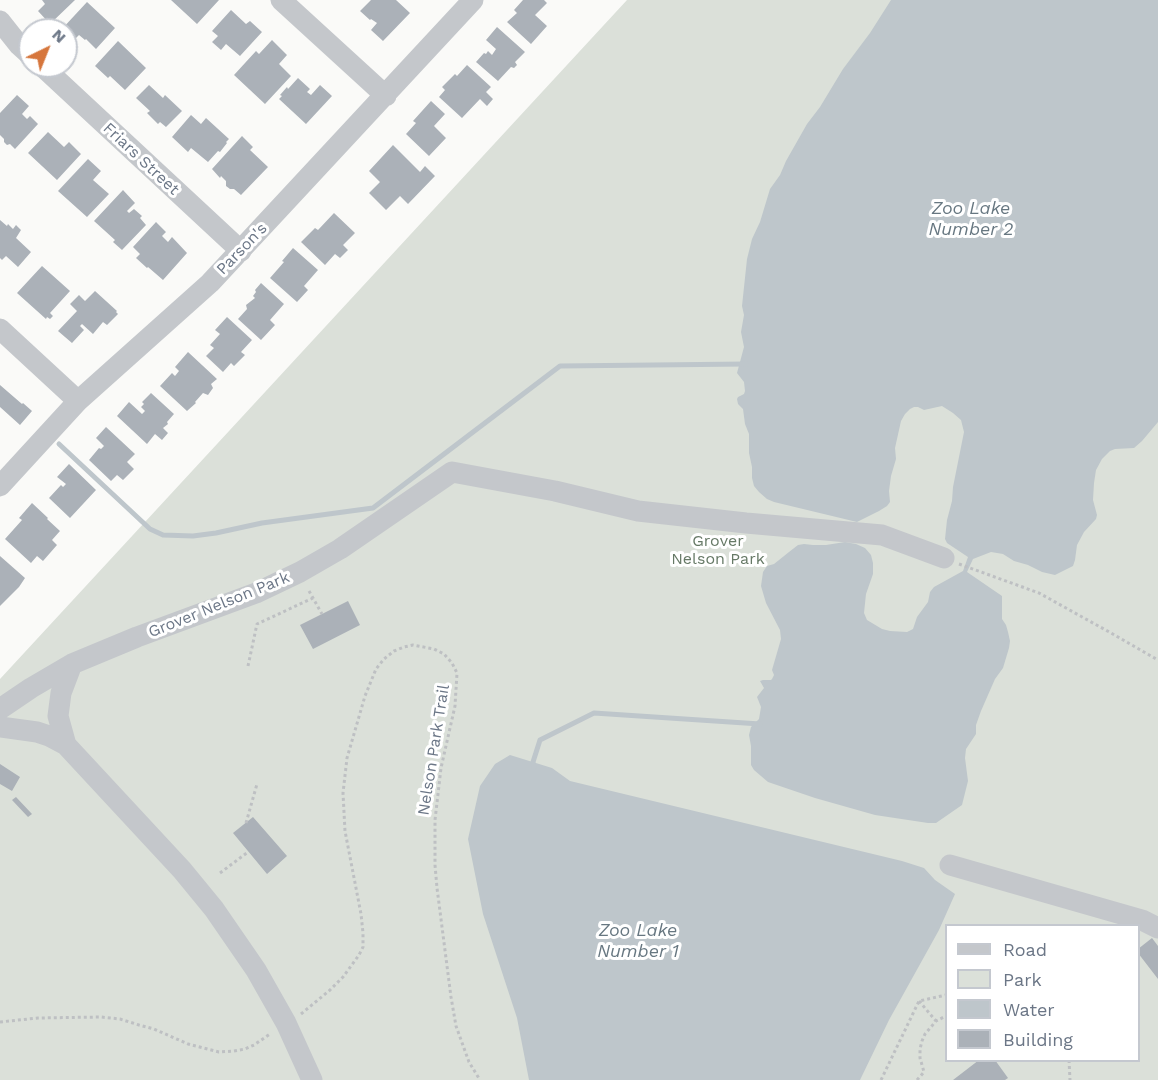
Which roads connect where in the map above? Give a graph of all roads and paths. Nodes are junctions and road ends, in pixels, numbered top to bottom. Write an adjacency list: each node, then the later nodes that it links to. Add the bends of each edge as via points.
1 (282, 0): 6 (street)
2 (473, 0): 6 (street, Parson's)
3 (0, 21): 4 (street)
4 (18, 44)
5 (55, 78): 7 (street, Friars Street)
6 (386, 96): 7 (street, Parson's)
7 (241, 251): 9 (street, Parson's)
8 (0, 328): 9 (street)
9 (78, 401): 10 (street, Parson's)
10 (0, 486)
11 (948, 560): 15 (path, via 1038,593); 16 (street, Grover Nelson Park, via 882,535 638,511 555,490 452,472 300,572 256,593)
12 (309, 591): 13 (path)
13 (313, 598): 14 (path); 17 (path, via 257,624)
14 (322, 614)
15 (1158, 660)
16 (72, 664): 18 (street, Grover Nelson Park); 20 (street, via 61,693 58,716)
17 (248, 666)
18 (0, 709)
19 (0, 727): 20 (street, via 49,735)
20 (66, 745): 32 (street, via 214,909)
21 (256, 784): 22 (path)
22 (246, 823)
23 (248, 852): 25 (path)
24 (950, 865): 26 (street, via 1142,920)
25 (220, 873)
26 (1158, 928)
27 (945, 995): 28 (path)
28 (919, 1001): 31 (path); 36 (path)
29 (945, 1017): 31 (path)
30 (0, 1022): 32 (path, Nelson Park Trail, via 111,1018 219,1052 245,1049)
31 (936, 1022): 37 (path, via 922,1041 920,1058 924,1072)
32 (286, 1023): 34 (street); 35 (path, Nelson Park Trail, via 330,990 363,947 343,793 347,758 370,682 384,659 394,651 413,645 434,649 444,654 458,673 435,820 437,888 456,1026)
33 (1069, 1062): 38 (path)
34 (312, 1080)
35 (480, 1080)
36 (881, 1080)
37 (917, 1080)
38 (1070, 1080)

